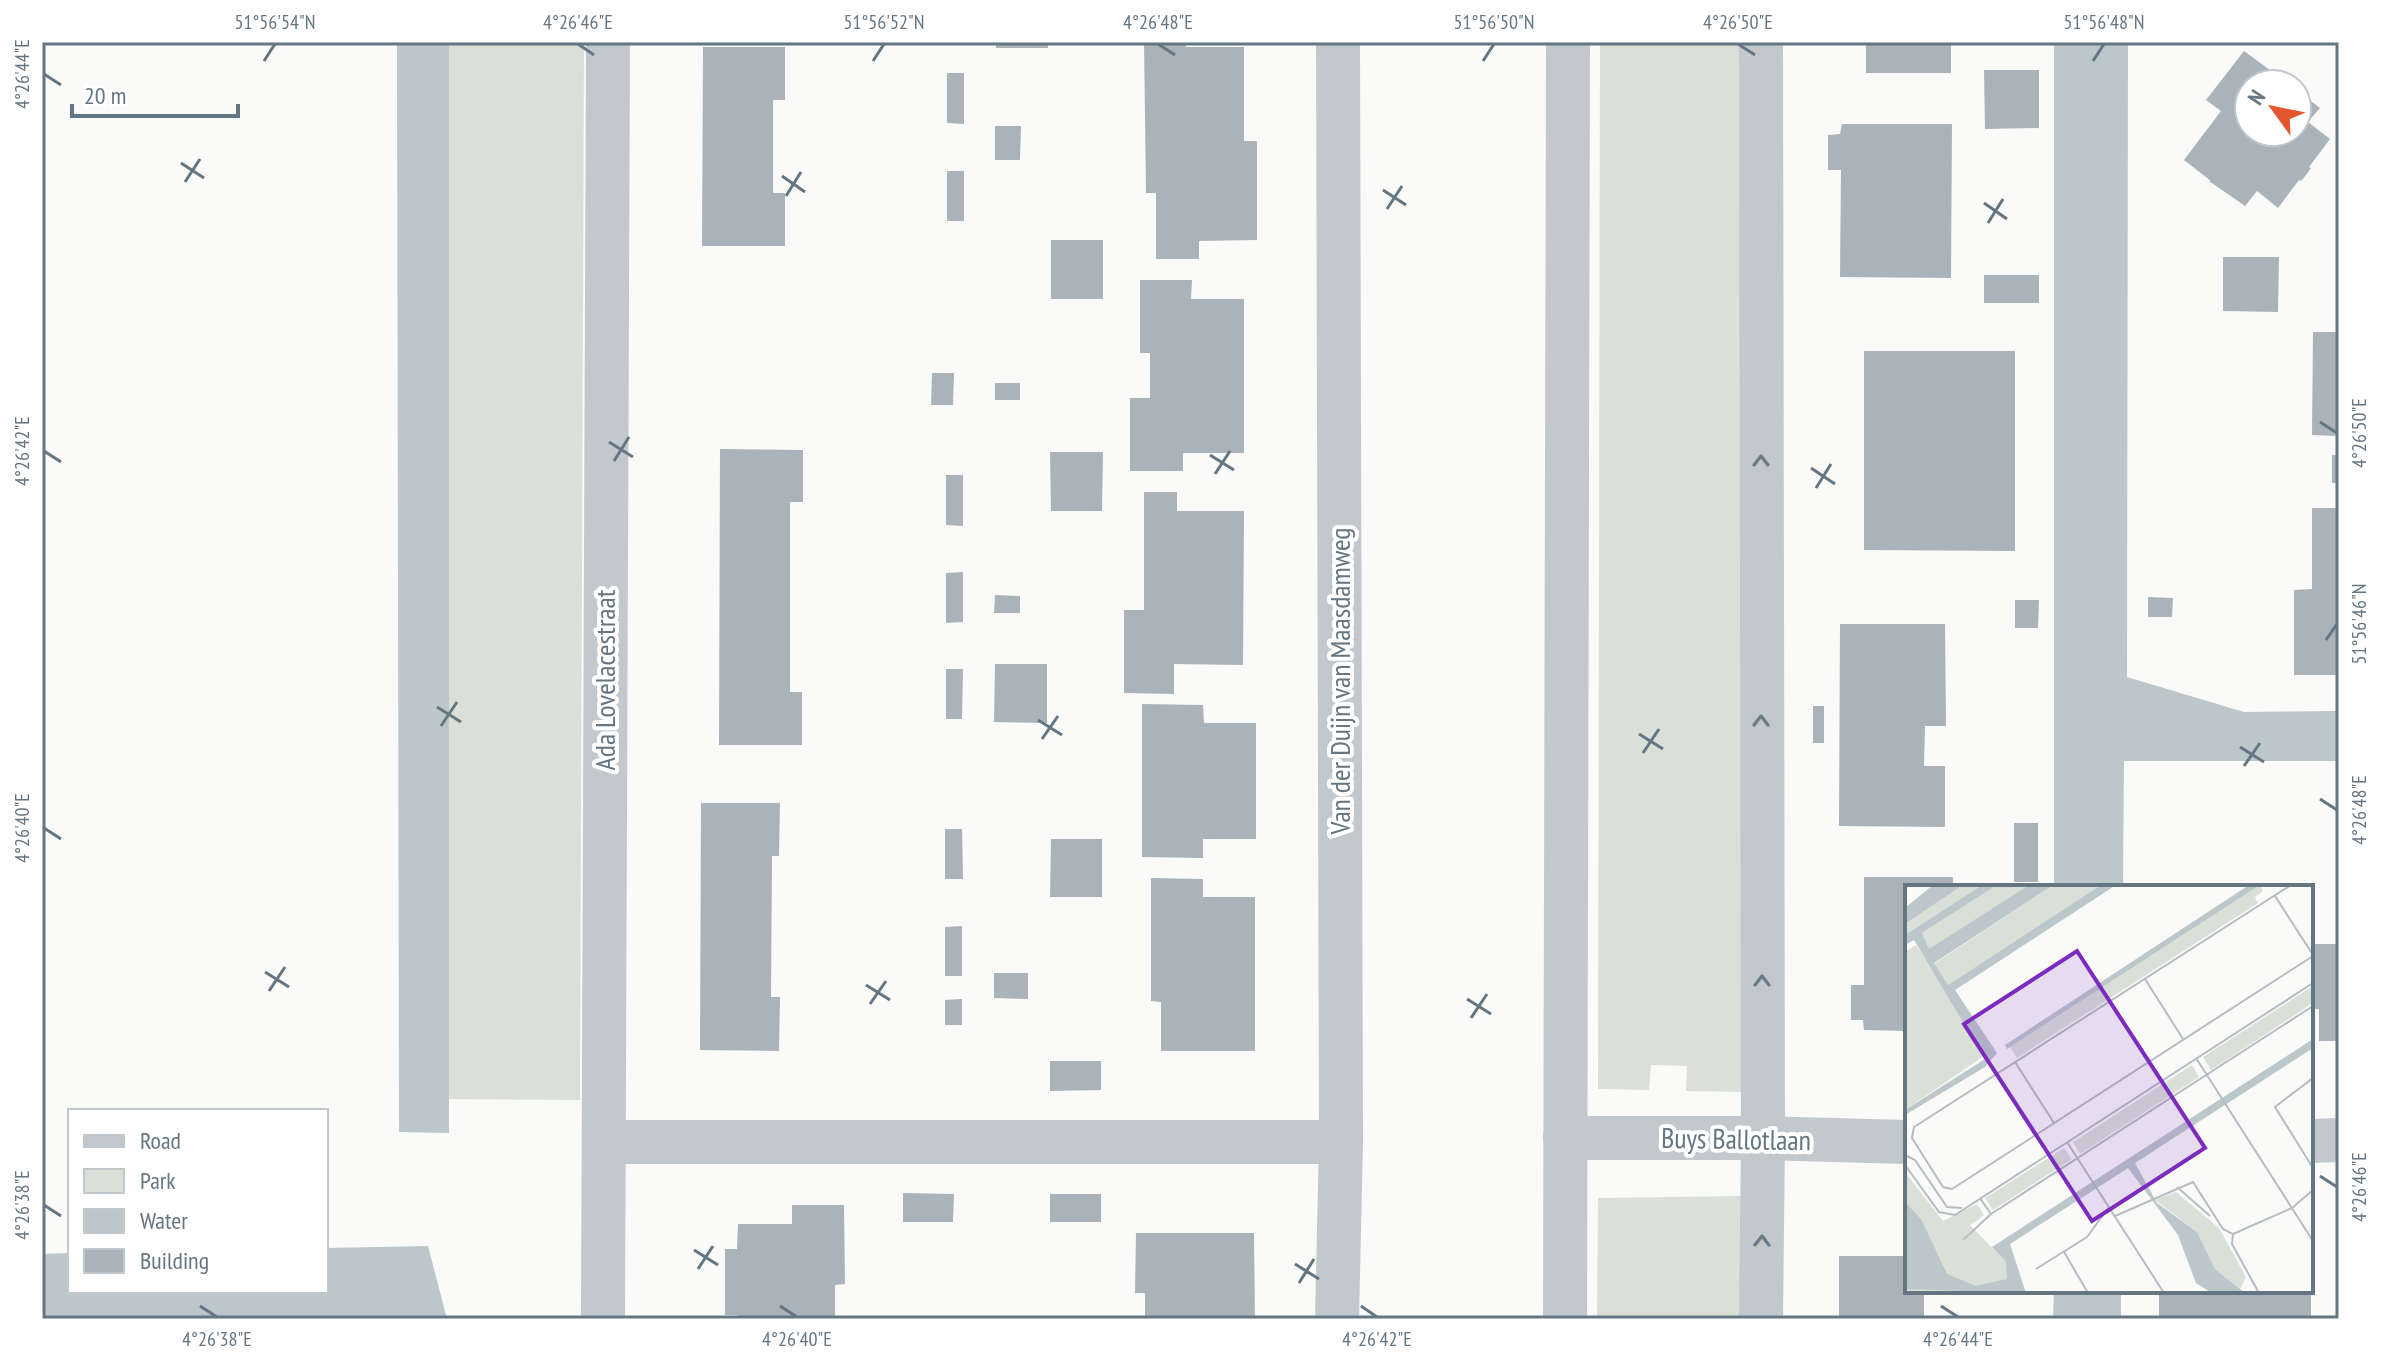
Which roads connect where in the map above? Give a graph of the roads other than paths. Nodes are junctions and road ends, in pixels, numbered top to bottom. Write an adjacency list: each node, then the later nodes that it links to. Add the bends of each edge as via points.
1 (608, 42): 9 (street, Ada Lovelacestraat)
2 (1338, 42): 10 (street, Van der Duijn van Maasdamweg)
3 (1568, 42): 5 (street)
4 (1761, 42): 6 (street, one-way to 4)
5 (1565, 1138): 6 (street, Buys Ballotlaan); 14 (street)
6 (1763, 1138): 11 (street, Buys Ballotlaan); 15 (street, one-way to 6)
7 (2339, 1140): 8 (street)
8 (2313, 1141)
9 (605, 1142): 10 (street); 12 (street, Ada Lovelacestraat)
10 (1341, 1142): 13 (street, Van der Duijn van Maasdamweg)
11 (1905, 1142)
12 (603, 1319)
13 (1337, 1319)
14 (1565, 1319)
15 (1761, 1319)

